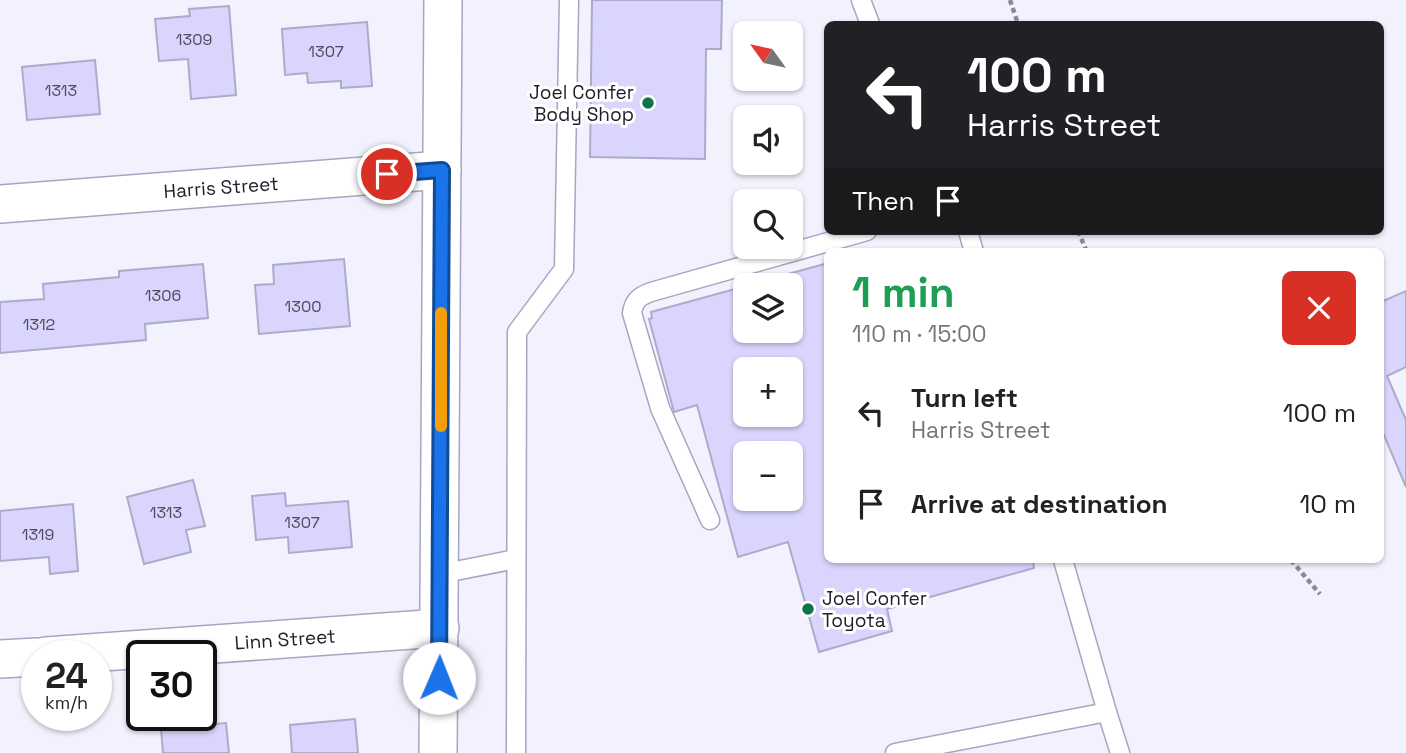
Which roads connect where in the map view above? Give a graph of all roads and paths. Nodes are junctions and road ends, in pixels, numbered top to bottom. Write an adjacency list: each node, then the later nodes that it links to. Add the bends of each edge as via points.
1 (443, 0): 7 (street)
2 (569, 0): 11 (lane, via 564,270 517,332)
3 (861, 0): 5 (lane)
4 (1010, 0): 6 (path)
5 (869, 21)
6 (1017, 21)
7 (442, 170): 8 (street, Harris Street); 14 (street)
8 (0, 204)
9 (853, 235): 10 (lane, via 651,292 634,304 632,313 660,408)
10 (710, 520)
11 (516, 559): 14 (lane); 22 (lane)
12 (1064, 563): 20 (lane)
13 (1294, 563): 15 (path)
14 (440, 574): 16 (street)
15 (1321, 594)
16 (440, 628): 17 (street, Linn Street); 21 (street)
17 (112, 651)
18 (21, 658): 19 (street)
19 (0, 659)
20 (1107, 712): 23 (lane); 24 (lane)
21 (438, 753)
22 (516, 753)
23 (895, 753)
24 (1120, 753)

